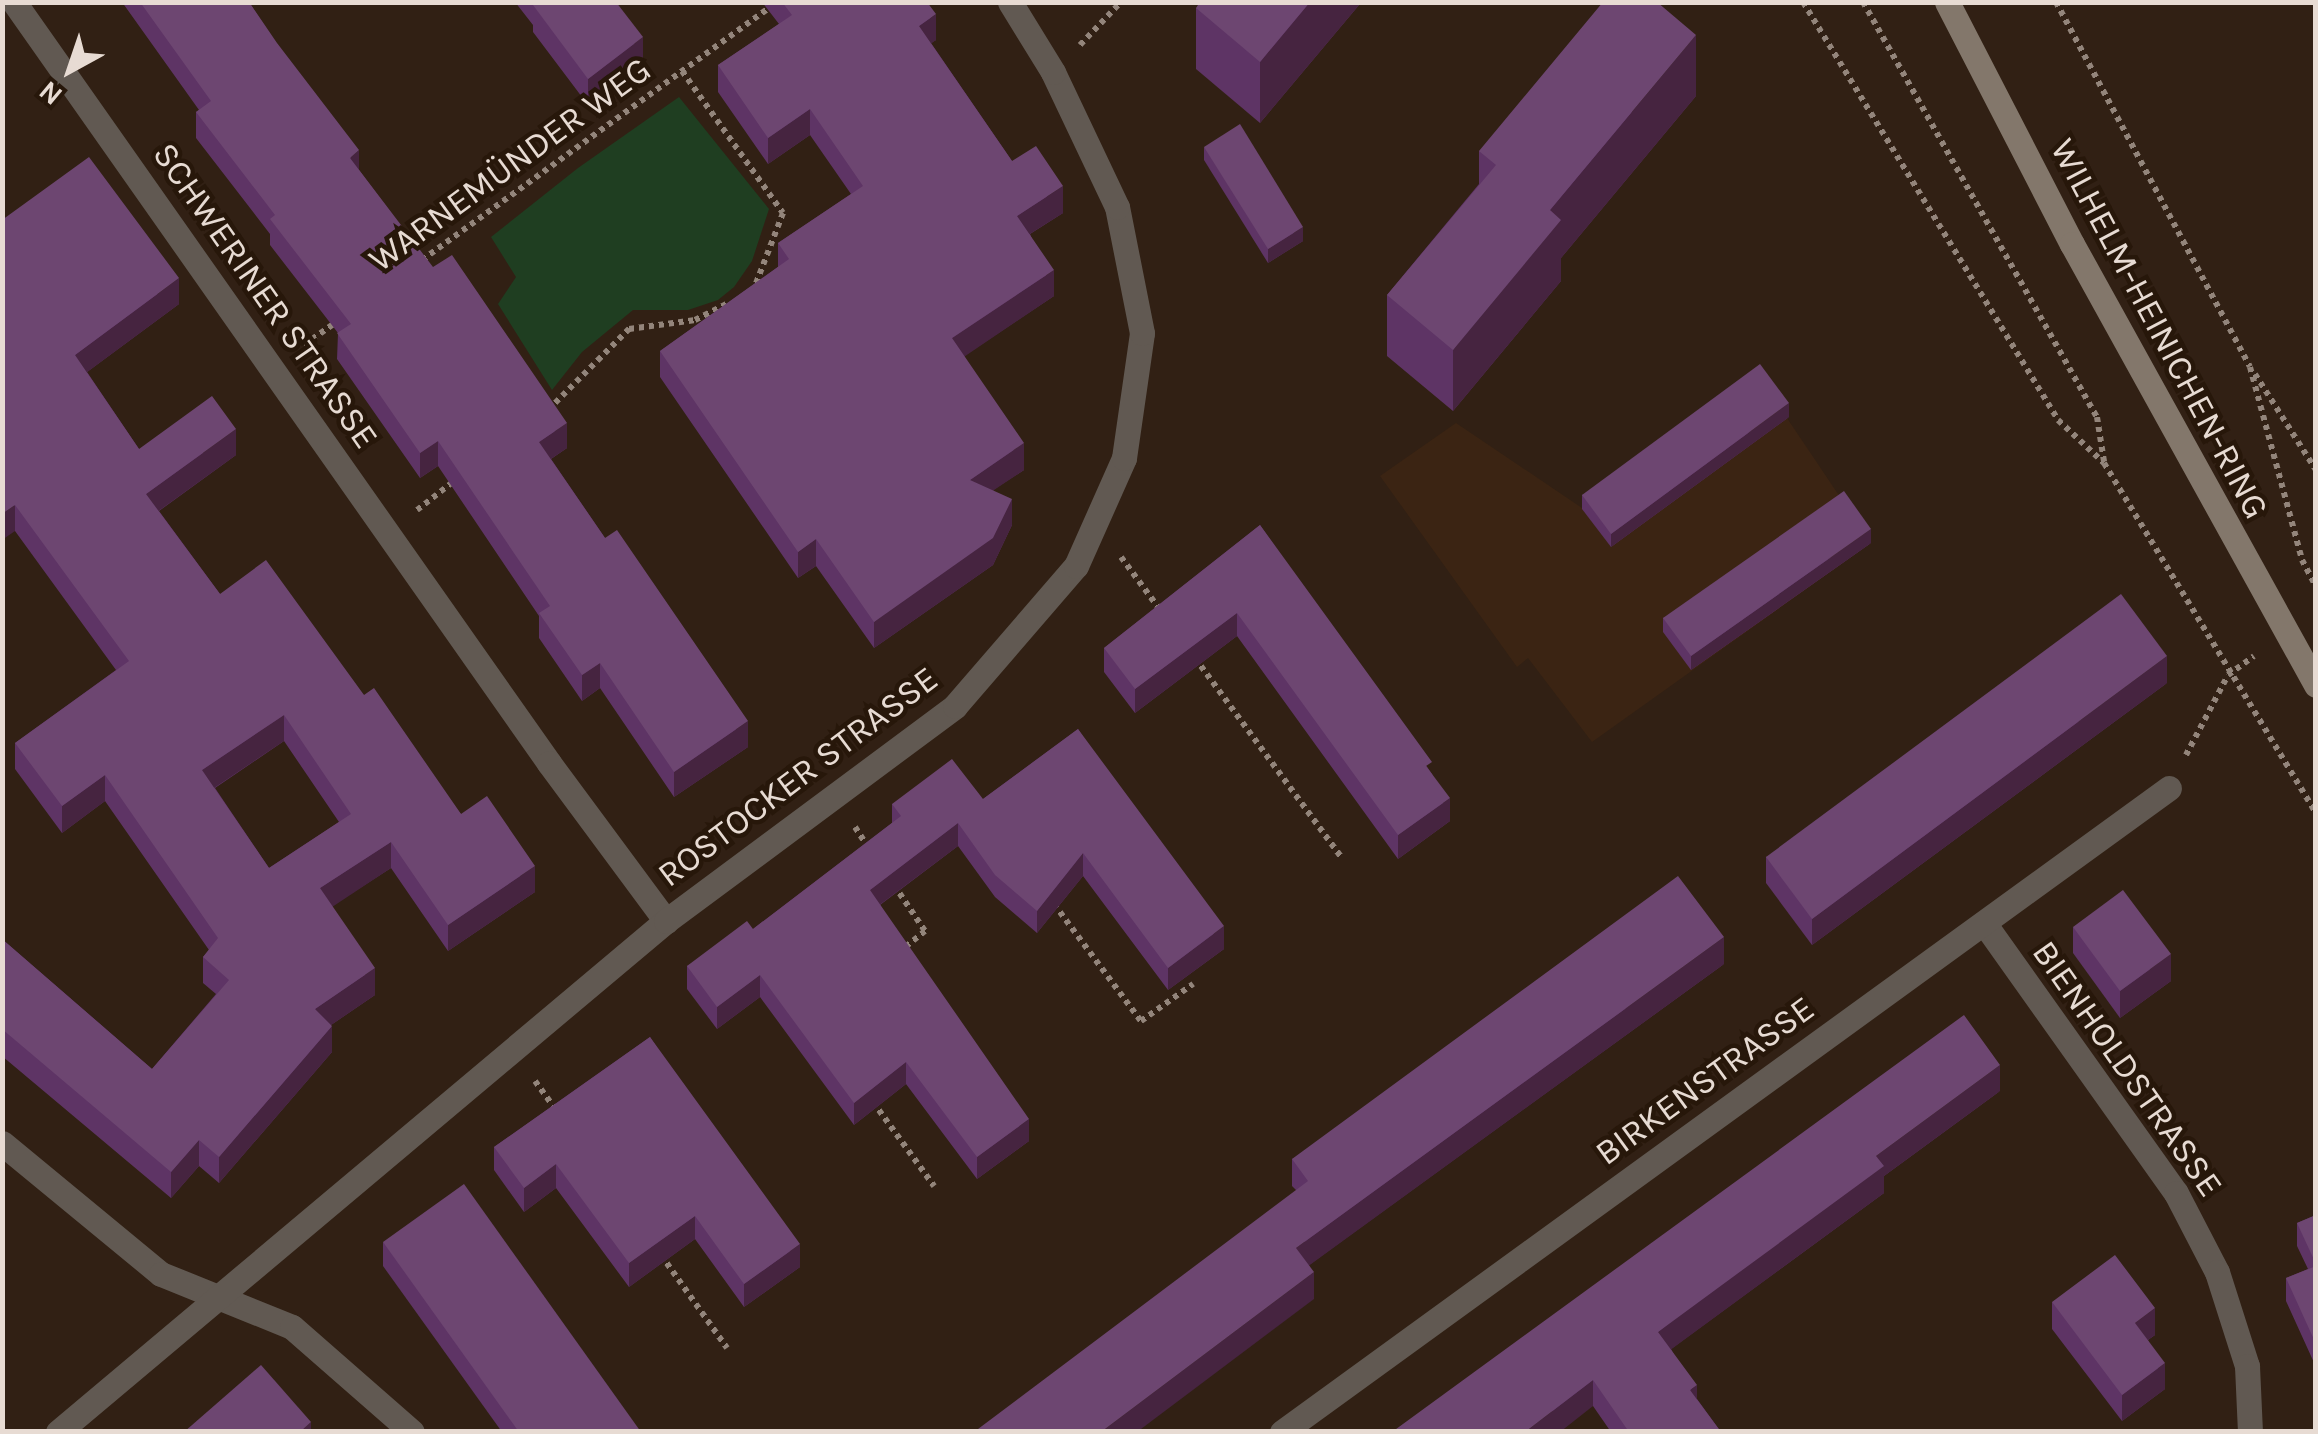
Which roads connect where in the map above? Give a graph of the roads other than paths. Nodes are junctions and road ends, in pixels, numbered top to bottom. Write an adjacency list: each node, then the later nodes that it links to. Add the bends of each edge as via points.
1 (14, 2): 6 (street, SCHWERINER STRASSE)
2 (1010, 2): 6 (street, ROSTOCKER STRASSE, via 1054,72 1117,207 1142,333 1124,458 1076,566 955,706)
3 (1947, 2): 4 (main road, WILHELM-HEINICHEN-RING, via 2072,244)
4 (2316, 685)
5 (2169, 788): 7 (street, BIRKENSTRASSE)
6 (666, 921): 9 (street, ROSTOCKER STRASSE)
7 (1984, 923): 12 (street, BIRKENSTRASSE); 13 (street, BIENHOLDSTRASSE, via 2184,1209 2217,1272 2247,1366)
8 (2, 1143): 9 (street, via 160,1274)
9 (218, 1296): 10 (street, ROSTOCKER STRASSE); 11 (street, via 292,1328)
10 (58, 1432)
11 (412, 1432)
12 (1282, 1432)
13 (2250, 1432)

